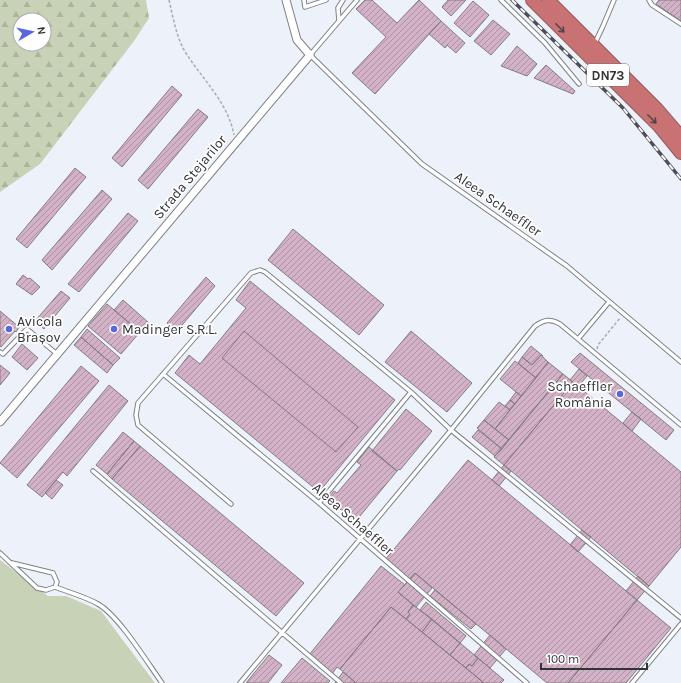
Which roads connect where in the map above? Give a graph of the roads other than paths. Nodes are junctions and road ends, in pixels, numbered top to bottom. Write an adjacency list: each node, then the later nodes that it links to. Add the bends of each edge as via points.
1 (286, 0): 14 (street, via 296,40)
2 (304, 0): 3 (lane, via 305,7)
3 (326, 0)
4 (357, 0): 11 (lane)
5 (501, 0): 15 (lane, via 545,44)
6 (532, 0): 17 (highway, DN73, one-way to 17, via 659,126)
7 (548, 0): 13 (highway, DN73)
8 (614, 0): 13 (lane)
9 (649, 0): 12 (lane)
10 (341, 1): 11 (lane, via 338,8)
11 (339, 21): 14 (lane)
12 (681, 24)
13 (594, 46): 16 (highway, DN73, via 657,109)
14 (310, 55): 18 (lane, Aleea Schaeffler, via 422,164 567,266); 21 (street, Strada Stejarilor)
15 (579, 84)
16 (681, 137)
17 (681, 153)
18 (609, 302): 19 (lane); 22 (lane, Aleea Schaeffler)
19 (578, 339): 26 (lane); 27 (lane, via 553,320 544,320 535,326)
20 (0, 352): 21 (lane, via 3,354 27,329)
21 (57, 354): 25 (street, Strada Stejarilor)
22 (681, 362)
23 (163, 374): 24 (lane, via 251,273 260,270); 29 (lane, Aleea Schaeffler); 30 (lane, via 138,403 138,425)
24 (411, 392): 27 (lane); 29 (lane)
25 (0, 422)
26 (681, 425)
27 (451, 430): 31 (lane); 35 (lane)
28 (93, 471): 37 (lane)
29 (319, 503): 31 (lane, Aleea Schaeffler)
30 (231, 504)
31 (360, 539): 37 (lane); 42 (lane, Aleea Schaeffler)
32 (0, 553): 33 (lane)
33 (12, 563): 34 (lane, via 36,588 46,590); 34 (lane, via 53,573 57,582)
34 (55, 587): 39 (lane, via 98,604 114,618)
35 (681, 618)
36 (681, 624): 38 (lane)
37 (282, 633): 40 (lane); 41 (lane)
38 (635, 679): 43 (lane); 44 (lane)
39 (162, 683)
40 (240, 683)
41 (341, 683)
42 (527, 683)
43 (632, 683)
44 (640, 683)

